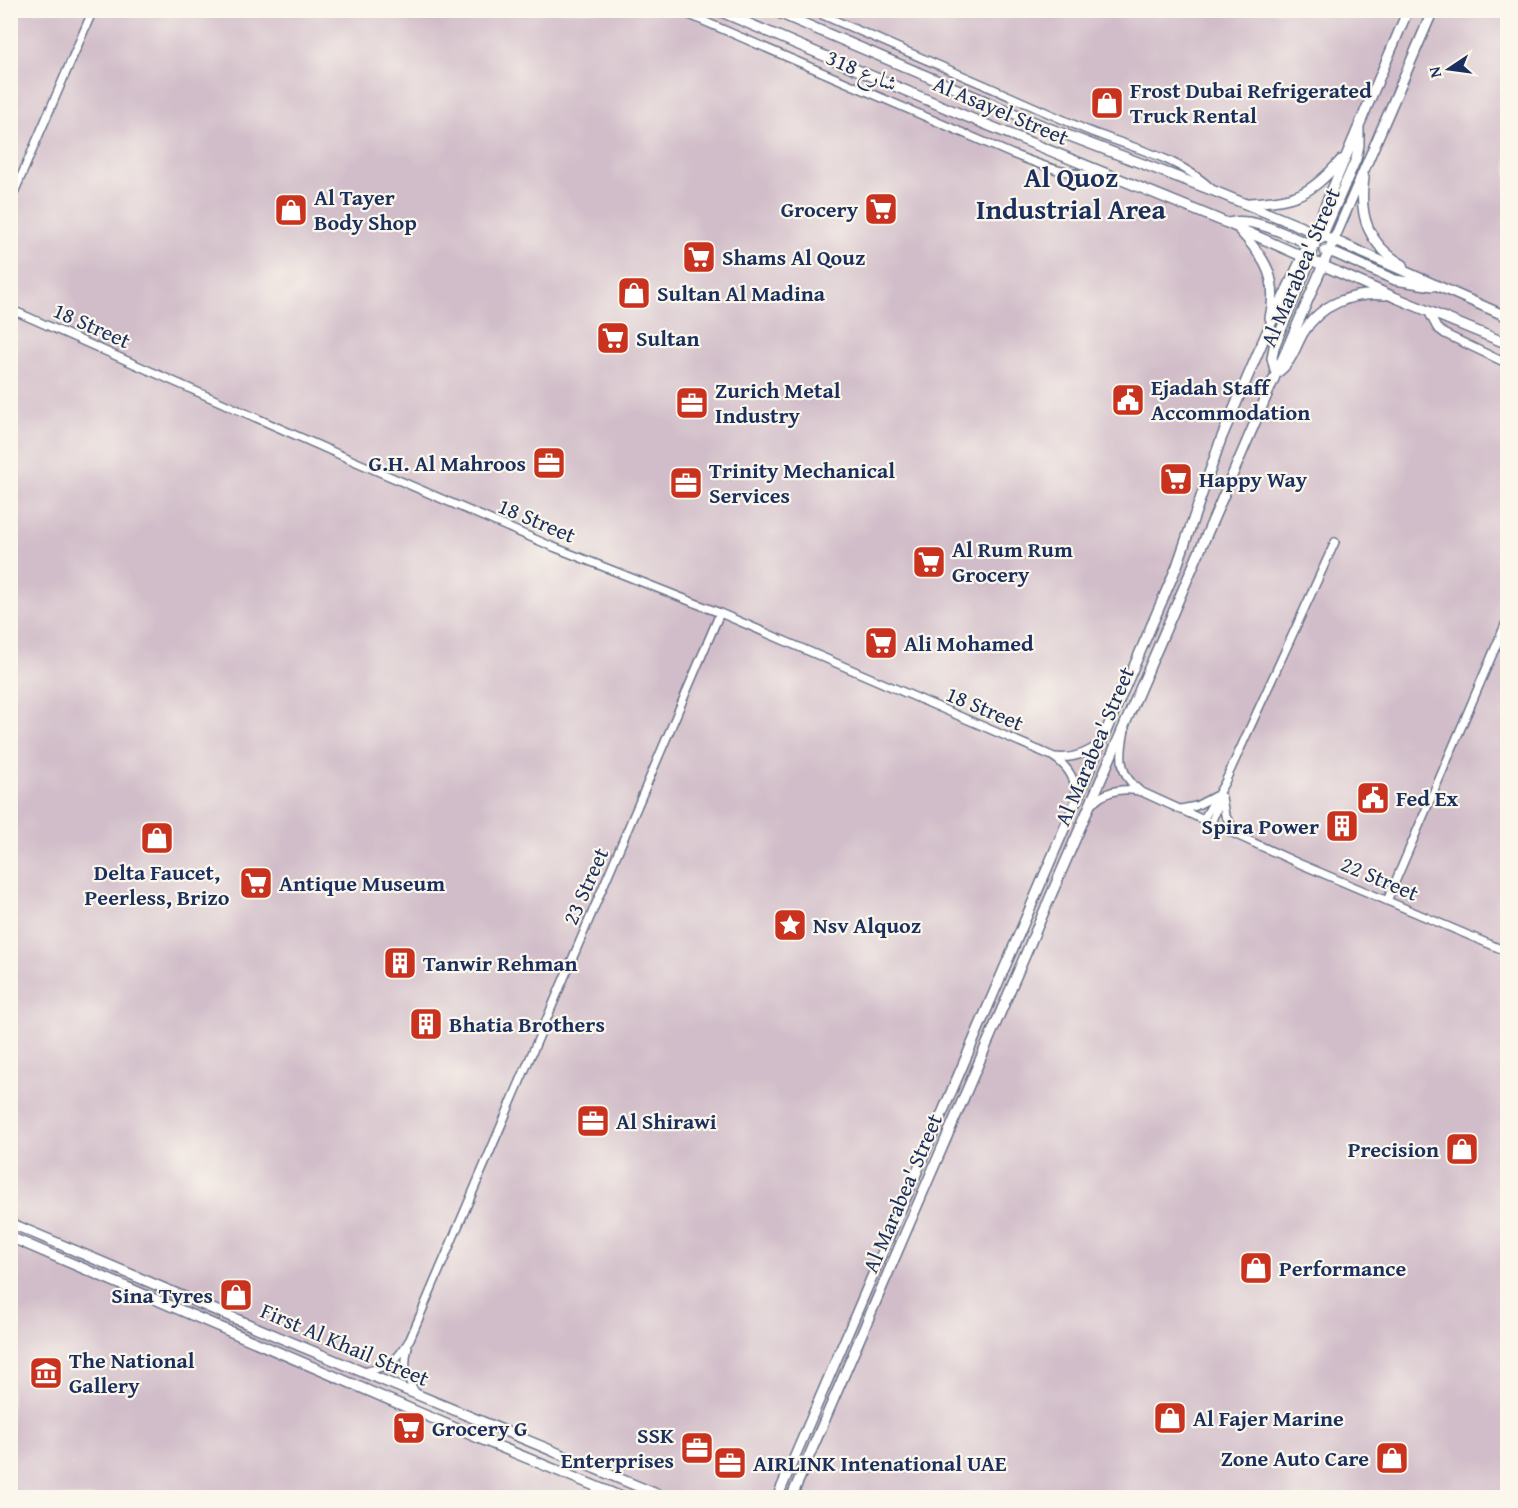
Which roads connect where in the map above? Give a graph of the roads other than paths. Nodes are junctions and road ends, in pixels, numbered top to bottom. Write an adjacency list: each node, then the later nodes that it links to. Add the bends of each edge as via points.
1 (93, 10): 13 (street)
2 (678, 10): 11 (street, شارع 318, via 1012,154 1065,172)
3 (717, 10): 11 (main road, Al Asayel Street)
4 (772, 10): 12 (main road, Al Asayel Street, via 1046,127)
5 (811, 10): 12 (street, via 1084,129 1173,163)
6 (1408, 10): 8 (main road, Al Marabea' Street)
7 (1433, 10): 10 (main road, Al Marabea' Street)
8 (1359, 126): 9 (main road, Al Marabea' Street); 16 (main road, via 1356,159)
9 (1346, 154): 14 (main road, via 1322,182 1300,195 1284,201); 16 (main road, Al Marabea' Street)
10 (1366, 164): 17 (main road, Al Marabea' Street); 20 (main road, via 1362,201 1371,234 1388,256)
11 (1101, 173): 15 (main road, Al Asayel Street)
12 (1214, 191): 14 (main road, Al Asayel Street)
13 (10, 202)
14 (1244, 204): 16 (main road, Al Asayel Street)
15 (1232, 225): 18 (main road, Al Asayel Street); 18 (main road, via 1250,222); 25 (main road, via 1260,254 1271,276 1273,300)
16 (1318, 234): 17 (main road, Al Asayel Street); 18 (main road)
17 (1334, 240): 18 (main road, Al Marabea' Street); 20 (main road)
18 (1315, 251): 19 (main road, Al Marabea' Street); 19 (main road); 20 (main road, via 1395,280); 25 (main road, Al Marabea' Street); 28 (main road, via 1274,347)
19 (1322, 265): 21 (main road); 28 (main road, Al Marabea' Street)
20 (1439, 286): 24 (main road)
21 (1394, 297): 23 (main road); 28 (main road, via 1361,295 1326,309 1308,326 1290,359)
22 (10, 309): 30 (street, 18 Street, via 346,458)
23 (1428, 311): 26 (main road); 27 (street, via 1445,334)
24 (1508, 317)
25 (1266, 334): 33 (main road, Al Marabea' Street, via 1221,439 1180,558)
26 (1508, 344)
27 (1508, 364)
28 (1276, 374): 32 (main road, Al Marabea' Street)
29 (1335, 542): 36 (street)
30 (720, 614): 34 (street, 18 Street); 46 (street, 23 Street)
31 (1508, 618): 42 (street)
32 (1129, 715): 35 (street, 22 Street, via 1121,762 1130,781); 38 (main road, Al Marabea' Street)
33 (1102, 742): 34 (street, 18 Street, via 1076,756); 37 (main road, Al Marabea' Street)
34 (1052, 756): 37 (street, 18 Street, via 1070,772)
35 (1142, 792): 38 (street, 22 Street, via 1114,791); 39 (street, 22 Street)
36 (1219, 796): 39 (street); 40 (street); 41 (street, via 1229,823)
37 (1076, 802): 49 (main road, Al Marabea' Street)
38 (1089, 807): 52 (main road, Al Marabea' Street)
39 (1181, 809): 40 (street, 22 Street)
40 (1207, 822): 41 (street, 22 Street)
41 (1240, 837): 42 (street, 22 Street)
42 (1387, 901): 43 (street, 22 Street)
43 (1508, 952)
44 (10, 1223): 47 (main road, First Al Khail Street)
45 (10, 1237): 50 (main road, First Al Khail Street)
46 (410, 1339): 47 (street, 23 Street, via 393,1363); 48 (street, 23 Street, via 405,1372)
47 (363, 1373): 48 (main road, First Al Khail Street)
48 (417, 1395): 51 (main road, First Al Khail Street)
49 (777, 1495)
50 (624, 1497)
51 (666, 1497)
52 (793, 1497)

